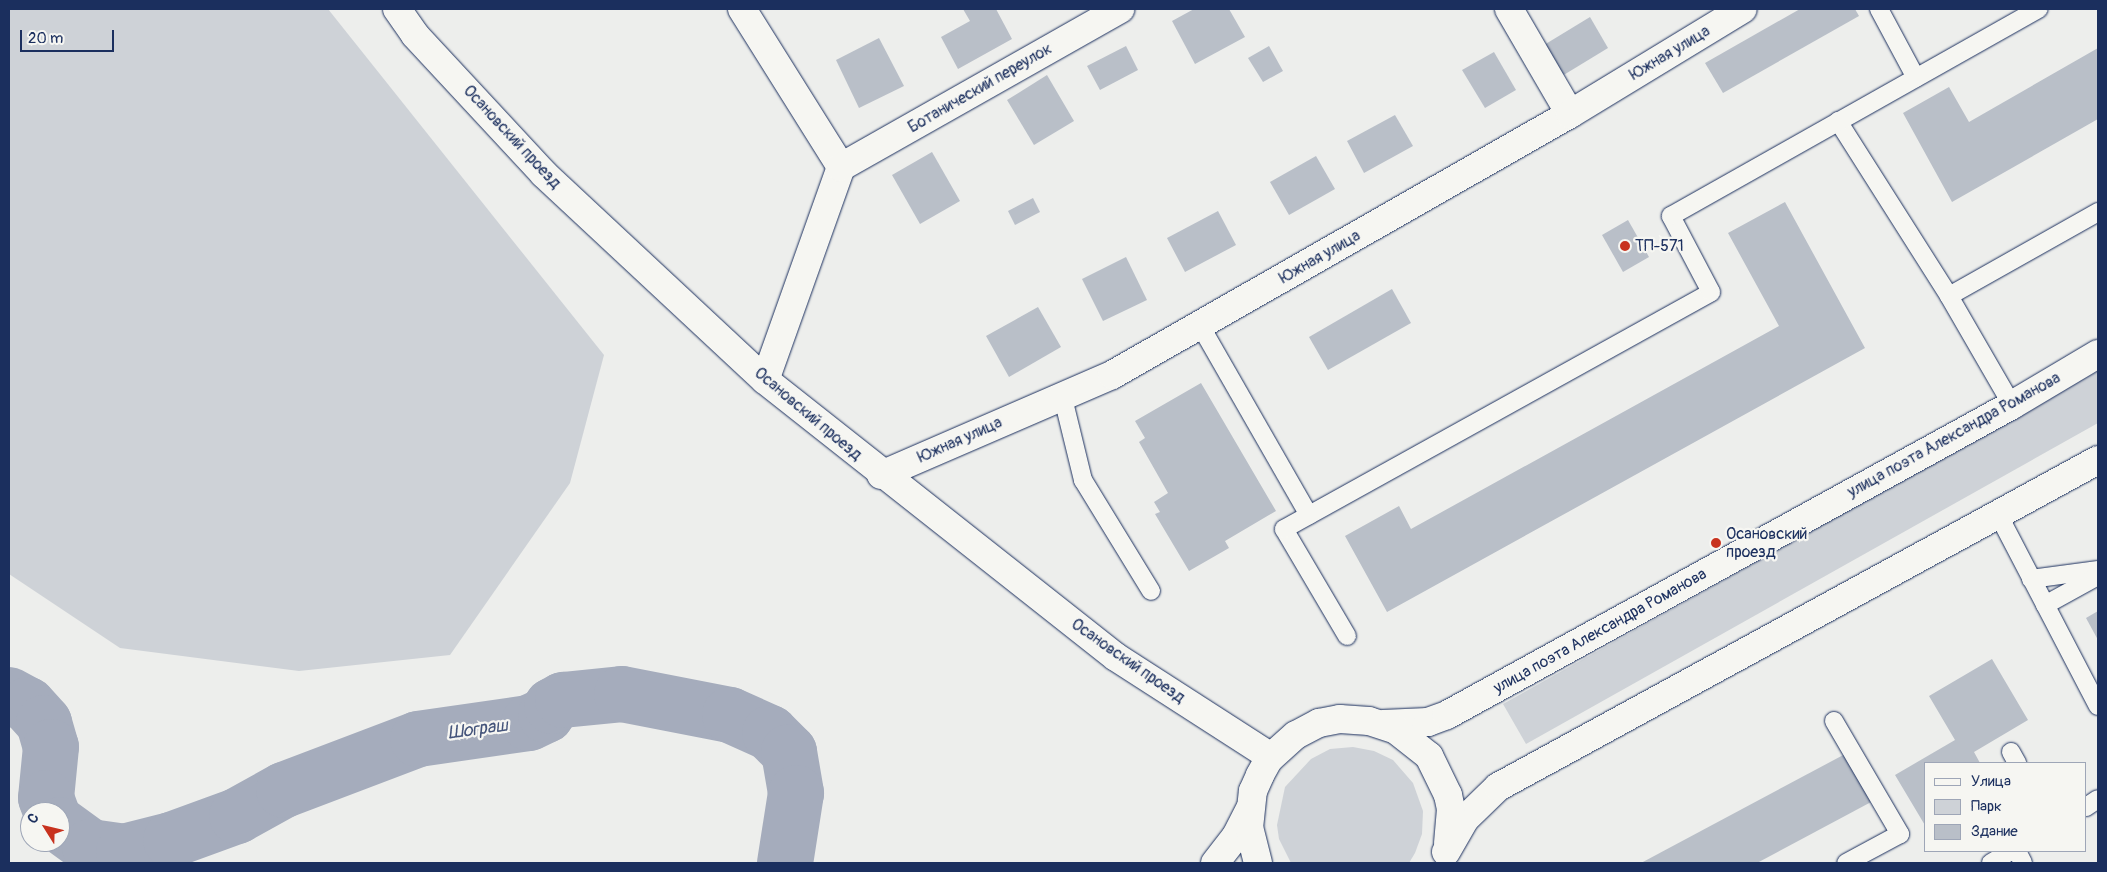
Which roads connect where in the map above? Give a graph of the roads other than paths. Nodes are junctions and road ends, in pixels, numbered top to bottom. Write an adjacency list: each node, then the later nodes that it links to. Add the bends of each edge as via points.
1 (397, 9): 16 (street, Осановский проезд, via 415,35 544,174)
2 (742, 9): 11 (street)
3 (1120, 9): 11 (street, Ботанический переулок)
4 (1508, 9): 9 (street)
5 (1743, 9): 9 (street, Южная улица)
6 (1879, 9): 8 (lane)
7 (2039, 9): 8 (lane)
8 (1916, 78): 10 (lane)
9 (1570, 114): 14 (street, Южная улица)
10 (1838, 121): 13 (lane); 21 (lane, via 1671,216 1712,292)
11 (840, 167): 16 (street)
12 (2098, 212): 13 (lane)
13 (1949, 296): 18 (lane)
14 (1200, 325): 17 (street, Южная улица, via 1112,375); 21 (lane)
15 (2098, 354): 18 (street, улица поэта Александра Романова)
16 (765, 380): 20 (street, Осановский проезд)
17 (1062, 394): 20 (street, Южная улица); 26 (lane, via 1083,480)
18 (2012, 406): 31 (street, улица поэта Александра Романова, via 1447,715 1428,722)
19 (2098, 460): 22 (street)
20 (882, 475): 32 (street, Осановский проезд, via 1116,657)
21 (1309, 515): 28 (lane, via 1284,529)
22 (1999, 516): 25 (lane); 38 (street, via 1498,787 1465,819)
23 (2098, 570): 25 (lane)
24 (2098, 576): 27 (lane)
25 (2031, 579): 27 (lane)
26 (1151, 591)
27 (2045, 605): 29 (lane)
28 (1347, 636)
29 (2098, 706)
30 (1834, 721): 41 (lane, via 1900,834)
31 (1383, 724): 32 (street, via 1355,719 1319,723 1296,735); 38 (street, via 1419,746 1444,781 1451,809)
32 (1271, 757): 35 (street, via 1260,775)
33 (2098, 799): 34 (lane)
34 (2087, 806)
35 (1250, 809): 39 (street, via 1236,836); 40 (street, via 1249,828)
36 (2009, 852): 42 (lane)
37 (2018, 852): 43 (lane)
38 (1444, 858)
39 (1215, 863)
40 (1258, 863)
41 (1846, 863)
42 (1991, 863)
43 (2024, 863)

